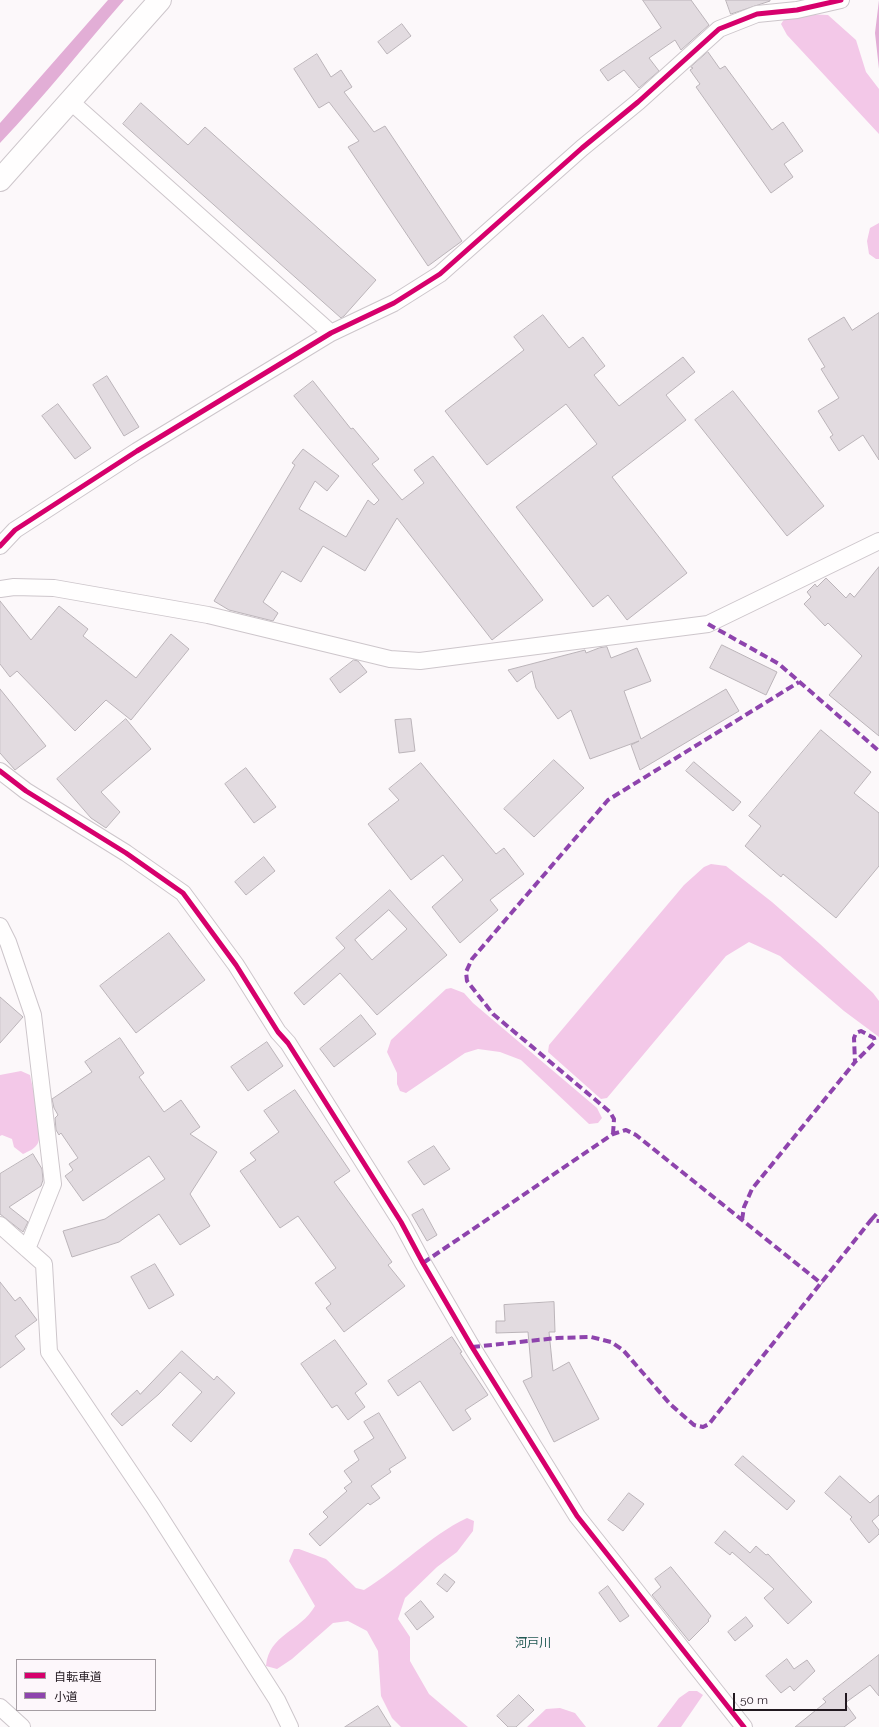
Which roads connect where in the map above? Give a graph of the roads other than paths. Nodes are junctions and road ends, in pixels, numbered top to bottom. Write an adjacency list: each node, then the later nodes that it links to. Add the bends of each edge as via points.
1 (160, 0): 3 (street)
2 (841, 0): 5 (street, via 797,10 757,14 719,29 440,274 394,303)
3 (70, 101): 4 (street); 5 (street)
4 (0, 180)
5 (331, 333): 7 (street, via 137,451 15,530)
6 (879, 541): 8 (street, via 708,624 420,661 390,659 208,615 54,588)
7 (0, 546)
8 (0, 589)
9 (0, 771): 16 (street, via 183,893 236,965 401,1222 422,1263 577,1516)
10 (0, 926): 12 (street, via 33,1015 52,1184)
11 (0, 1225): 12 (street)
12 (27, 1249): 15 (street, via 44,1264 49,1352 153,1506 277,1700)
13 (0, 1707): 14 (street)
14 (22, 1727)
15 (290, 1727)
16 (744, 1727)

